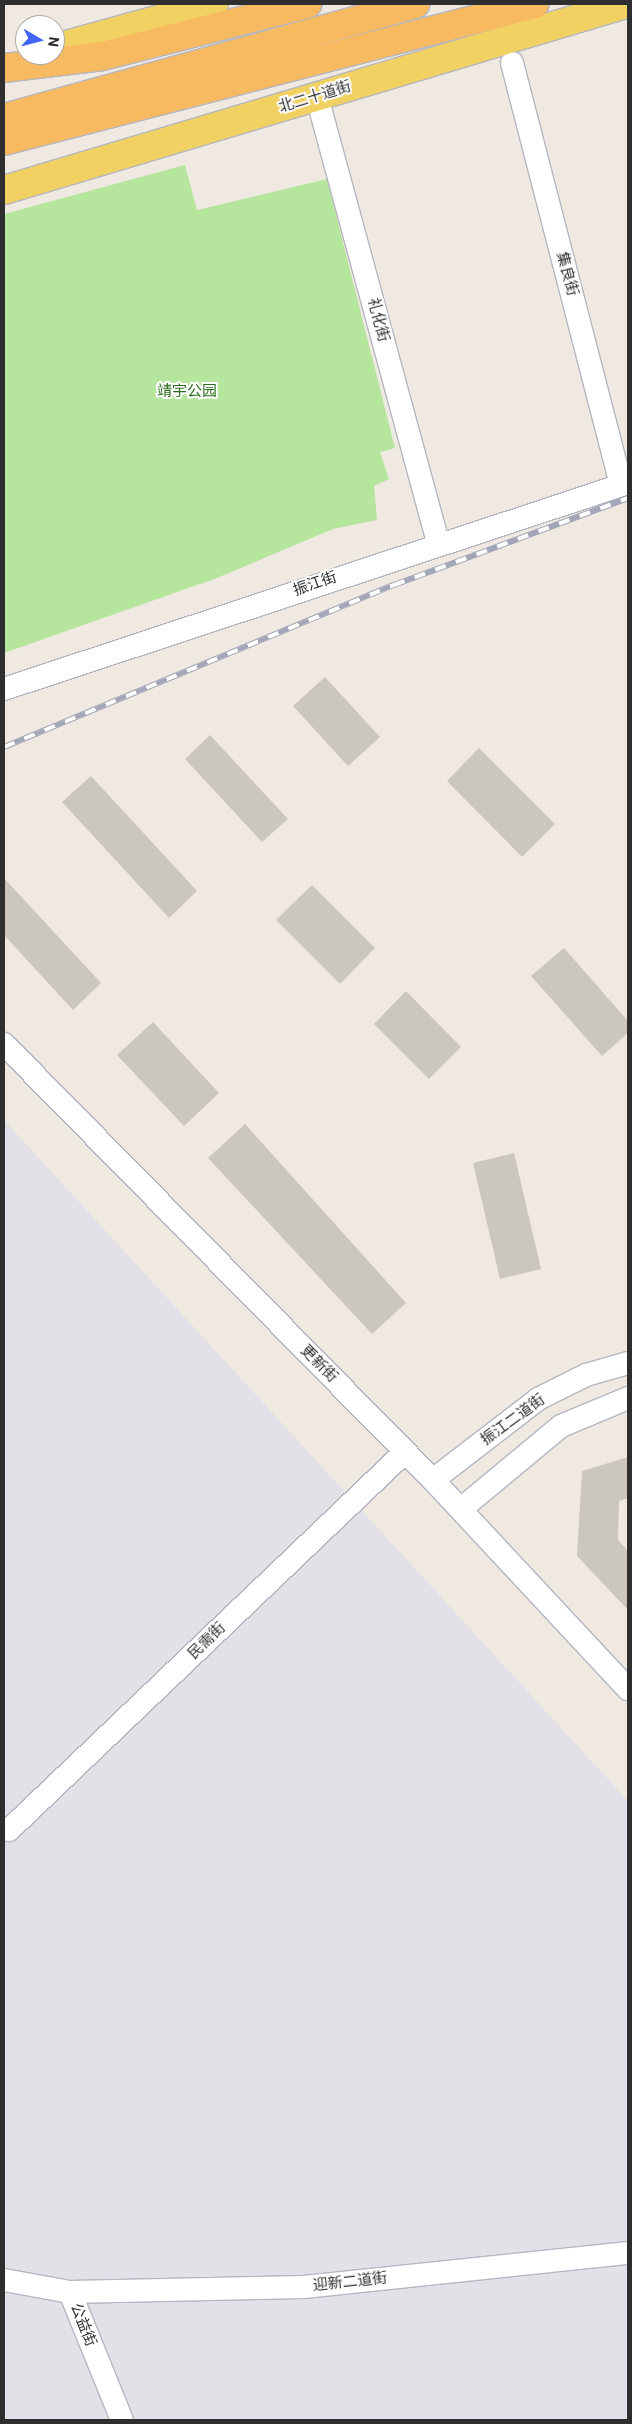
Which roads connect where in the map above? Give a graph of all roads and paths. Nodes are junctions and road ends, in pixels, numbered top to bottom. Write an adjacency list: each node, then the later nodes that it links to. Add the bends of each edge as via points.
1 (214, 4): 6 (main road)
2 (307, 4): 8 (highway, via 104,56)
3 (415, 4): 10 (highway)
4 (535, 4): 11 (highway)
5 (626, 4): 9 (main road, 北二十道街)
6 (65, 45)
7 (512, 63): 15 (street, 集良街)
8 (4, 67)
9 (317, 97): 14 (main road, 北二十道街); 16 (street, 礼化街)
10 (4, 118)
11 (64, 124): 12 (highway); 13 (main road)
12 (4, 142)
13 (4, 152)
14 (4, 190)
15 (625, 484): 16 (street, 振江街)
16 (438, 543): 17 (street, 振江街)
17 (4, 689)
18 (4, 1044): 21 (street, 更新街)
19 (628, 1363): 22 (street, 振江二道街, via 586,1375 538,1399)
20 (628, 1398): 23 (street, via 561,1426)
21 (405, 1452): 22 (street, 更新街); 25 (street, 民需街)
22 (433, 1480): 23 (street, 更新街)
23 (461, 1509): 24 (street, 更新街)
24 (628, 1689)
25 (9, 1830)
26 (628, 2253): 28 (street, 迎新二道街, via 304,2287)
27 (4, 2280): 28 (street, 公益街)
28 (70, 2292): 29 (street, 公益街)
29 (122, 2420)

